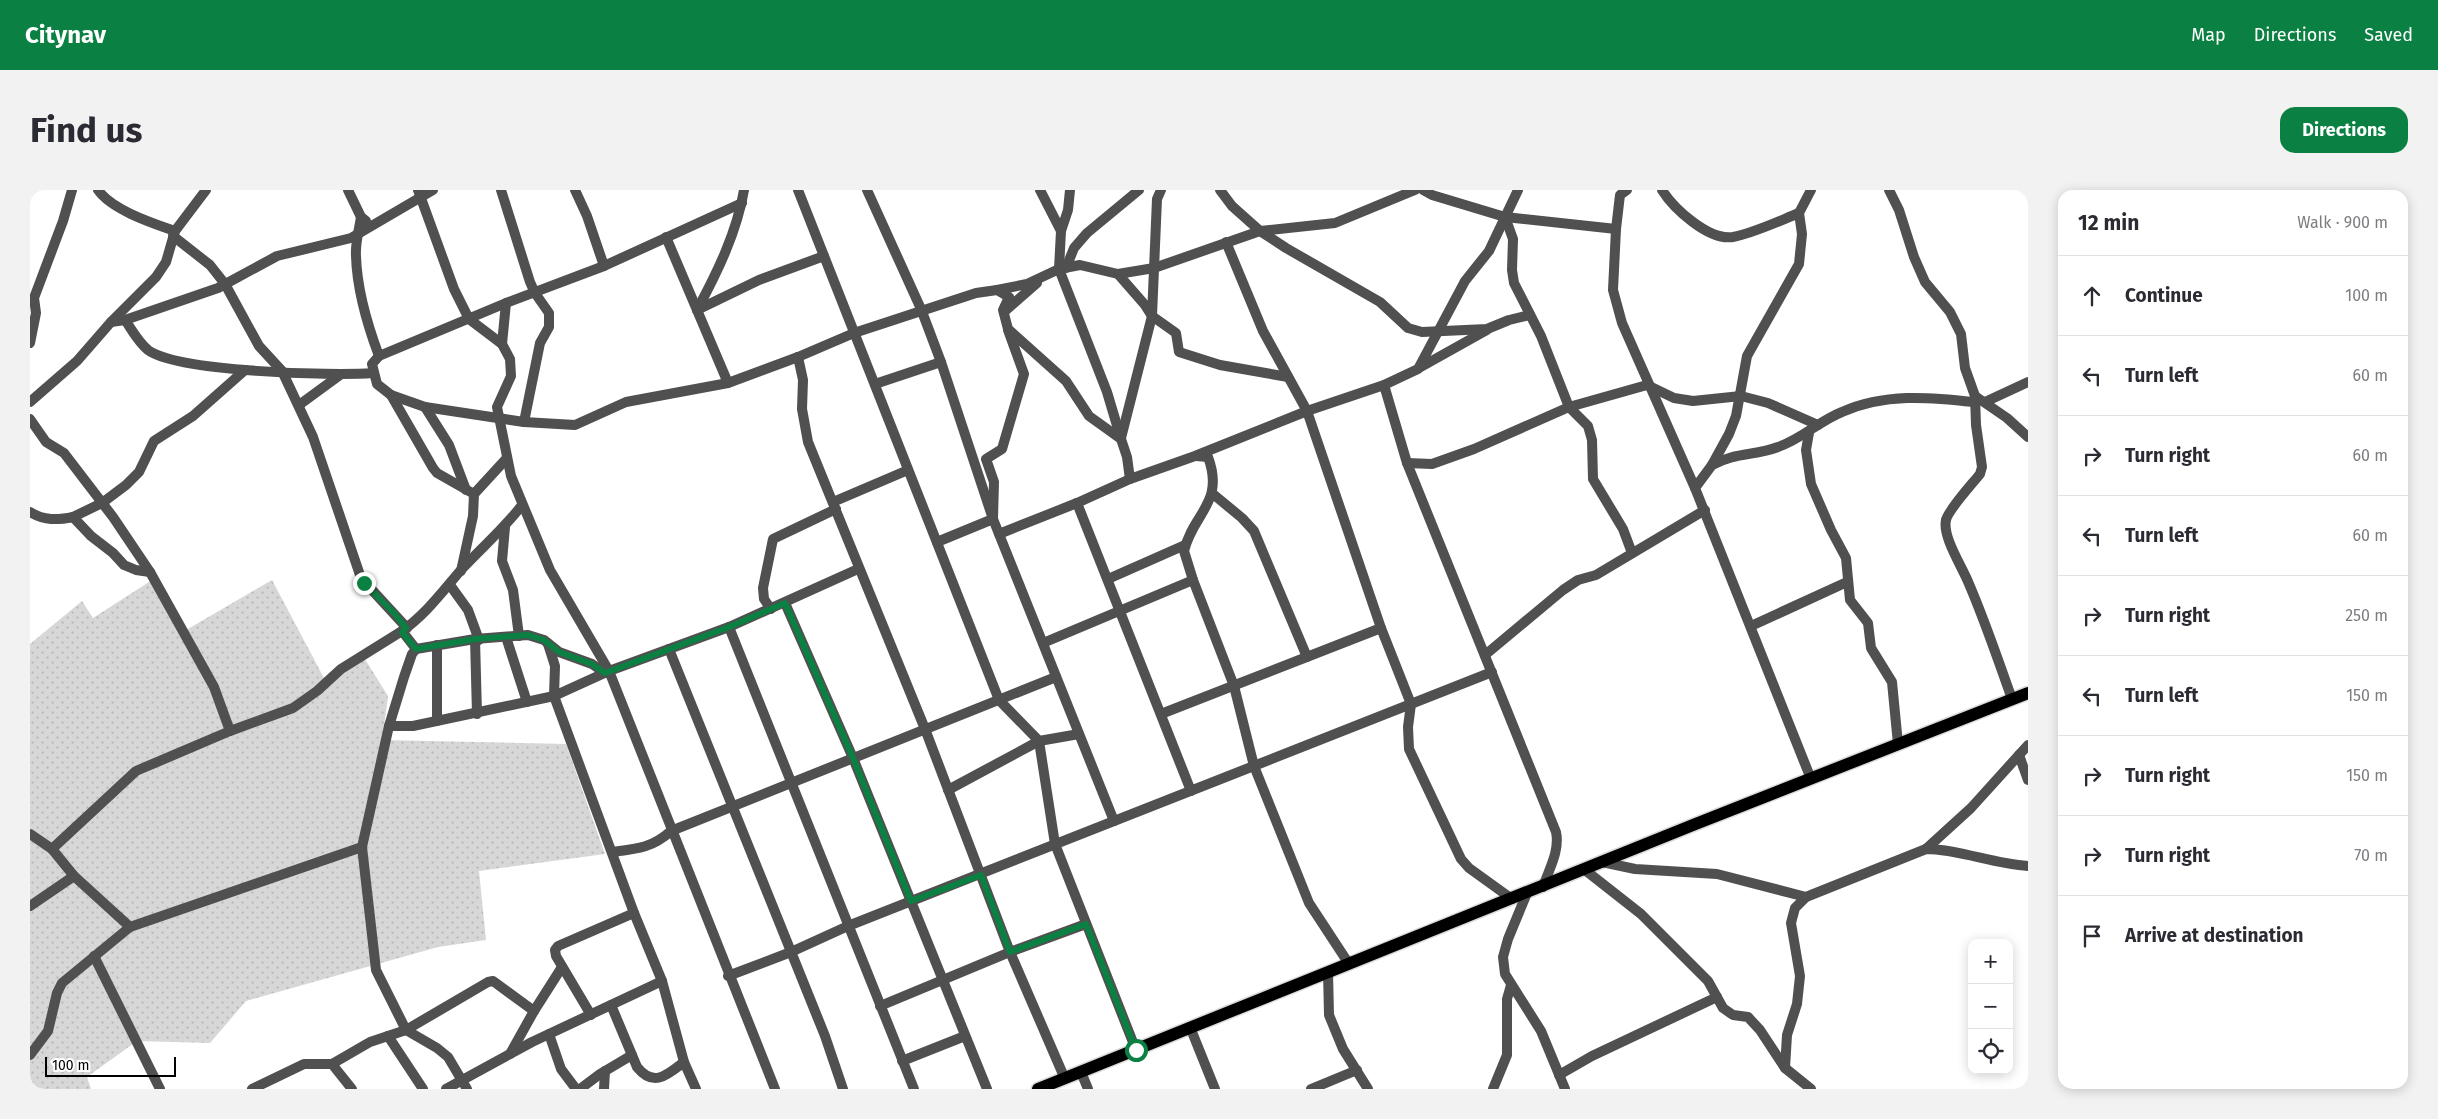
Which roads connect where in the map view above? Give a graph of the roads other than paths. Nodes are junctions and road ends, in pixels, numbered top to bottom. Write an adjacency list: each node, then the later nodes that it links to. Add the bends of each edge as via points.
1 (72, 190): 59 (street, via 34,298 36,313)
2 (98, 190): 33 (street, via 113,203)
3 (206, 190): 33 (street)
4 (348, 190): 27 (street)
5 (434, 190): 23 (street); 25 (street)
6 (501, 190): 43 (street)
7 (575, 190): 38 (street)
8 (744, 190): 24 (street)
9 (866, 190): 48 (street)
10 (1040, 190): 32 (street)
11 (1070, 190): 32 (street)
12 (1139, 190): 39 (street, via 1087,233)
13 (1161, 190): 40 (street, via 1157,199)
14 (1220, 190): 31 (street, via 1232,206)
15 (1415, 190): 31 (street, via 1335,224)
16 (1423, 190): 28 (street)
17 (1518, 190): 28 (street)
18 (1627, 190): 30 (street, via 1620,195)
19 (1662, 190): 26 (street, via 1683,215 1721,236 1733,237)
20 (1811, 190): 26 (street)
21 (1889, 190): 77 (street, via 1925,282 1950,312 1962,334 1965,368)
22 (801, 191): 37 (street)
23 (419, 194): 25 (street); 29 (street)
24 (742, 203): 35 (street); 49 (street, via 716,275)
25 (423, 208): 52 (street)
26 (1799, 214): 76 (street, via 1802,234 1799,264 1747,356)
27 (361, 217): 29 (street); 34 (street)
28 (1505, 218): 30 (street); 50 (street, via 1513,239 1514,283); 56 (street, via 1489,251 1465,281)
29 (373, 227): 34 (street)
30 (1616, 229): 74 (street, via 1613,290 1622,323)
31 (1260, 230): 36 (street); 56 (street, via 1380,302 1408,328 1422,332)
32 (1061, 231): 39 (street)
33 (174, 233): 44 (street, via 202,256); 54 (street, via 166,262 156,277)
34 (359, 234): 44 (street, via 277,256); 61 (street, via 356,254 359,286 365,318)
35 (666, 237): 38 (street); 49 (street)
36 (1226, 242): 40 (street); 69 (street, via 1263,331)
37 (824, 256): 49 (street, via 759,280); 58 (street)
38 (604, 266): 46 (street)
39 (1062, 268): 41 (street, via 1080,266); 42 (street); 89 (street)
40 (1154, 268): 41 (street); 51 (street)
41 (1118, 274): 51 (street)
42 (1044, 276): 45 (street, via 1027,284); 55 (street, via 1005,310)
43 (530, 282): 46 (street); 47 (street)
44 (225, 284): 53 (street); 66 (street, via 259,346)
45 (997, 290): 48 (street); 55 (street, via 1009,297 1003,310)
46 (534, 293): 47 (street); 85 (street, via 549,313 549,327 540,343)
47 (510, 302): 52 (street); 60 (street)
48 (921, 309): 58 (street); 63 (street)
49 (697, 310): 71 (street)
50 (1530, 315): 57 (street); 80 (street)
51 (1152, 316): 69 (street, via 1176,332 1179,352 1220,365); 89 (street)
52 (469, 319): 60 (street); 61 (street)
53 (125, 320): 54 (street); 65 (street, via 149,351 178,361)
54 (111, 322): 78 (street, via 78,361)
55 (1008, 329): 89 (street, via 1066,381 1089,416); 106 (street, via 1024,374 1002,449 986,459 994,482)
56 (1439, 329): 57 (street); 64 (street)
57 (1487, 329): 64 (street)
58 (854, 333): 62 (street); 72 (street)
59 (30, 343)
60 (502, 344): 83 (street, via 510,359 511,376 498,399)
61 (378, 356): 67 (street, via 372,364)
62 (798, 357): 71 (street); 102 (street, via 808,442)
63 (941, 362): 72 (street); 106 (street)
64 (1418, 369): 73 (street)
65 (245, 370): 66 (street); 100 (street, via 193,416 154,441 139,472)
66 (282, 371): 68 (street); 79 (street)
67 (373, 373): 68 (street); 75 (street, via 377,384)
68 (340, 376): 79 (street)
69 (1288, 378): 82 (street)
70 (2028, 382): 77 (street)
71 (728, 383): 85 (street, via 626,402 575,425)
72 (875, 384): 94 (street)
73 (1384, 385): 82 (street); 92 (street)
74 (1647, 385): 76 (street, via 1674,398 1693,401); 80 (street); 96 (street)
75 (391, 395): 81 (street); 97 (street, via 433,468)
76 (1741, 396): 86 (street, via 1768,403); 93 (street, via 1729,434)
77 (1978, 400): 86 (street, via 1910,397 1863,404); 88 (street); 142 (street, via 1982,467 1950,512 1946,528)
78 (30, 402)
79 (299, 405): 125 (street, via 361,578)
80 (1569, 406): 92 (street, via 1441,461); 111 (street, via 1588,426 1592,440 1593,479 1623,529)
81 (425, 408): 83 (street); 97 (street, via 449,445)
82 (1306, 411): 90 (street); 124 (street)
83 (498, 419): 85 (street); 91 (street)
84 (30, 420): 100 (street, via 46,442 64,453)
85 (524, 422)
86 (1818, 424): 87 (street)
87 (1809, 433): 93 (street, via 1770,450 1735,455); 117 (street, via 1806,450 1811,484 1846,558)
88 (2028, 437)
89 (1121, 440): 95 (street)
90 (1196, 456): 95 (street); 98 (street, via 1208,457)
91 (507, 458): 97 (street); 101 (street)
92 (1407, 463): 134 (street)
93 (1712, 465): 96 (street)
94 (908, 470): 102 (street); 109 (street)
95 (1130, 479): 99 (street)
96 (1695, 488): 103 (street)
97 (470, 492): 113 (street, via 472,516)
98 (1213, 494): 110 (street); 135 (street, via 1254,531)
99 (1077, 503): 108 (street); 115 (street)
100 (102, 504): 105 (street); 114 (street)
101 (522, 505): 107 (street); 136 (street, via 550,570 584,632 599,651)
102 (834, 505): 112 (street); 120 (street, via 773,539 763,588 764,599)
103 (1704, 510): 111 (street); 122 (street)
104 (32, 517): 105 (street, via 56,520)
105 (73, 517): 114 (street, via 124,565)
106 (993, 520): 108 (street); 109 (street)
107 (506, 527): 113 (street); 126 (street, via 502,561 513,590)
108 (999, 534): 130 (street)
109 (937, 542): 143 (street)
110 (1185, 545): 115 (street); 116 (street)
111 (1632, 553): 134 (street, via 1563,590)
112 (858, 569): 119 (street); 150 (street)
113 (461, 571): 118 (street)
114 (150, 572): 151 (street, via 214,687)
115 (1108, 579): 121 (street)
116 (1193, 580): 121 (street); 139 (street)
117 (1847, 582): 122 (street); 154 (street, via 1850,600 1868,623 1871,648 1892,682)
118 (450, 585): 125 (street, via 419,619); 128 (street, via 468,610)
119 (785, 603): 120 (street); 157 (street)
120 (771, 609): 123 (street)
121 (1120, 611): 130 (street); 147 (street)
122 (1751, 626): 159 (street)
123 (729, 627): 133 (street); 161 (street)
124 (1381, 628): 135 (street); 145 (street)
125 (404, 630): 132 (street); 151 (street, via 341,669 293,708)
126 (519, 636): 127 (street); 129 (street, via 537,637)
127 (506, 637): 128 (street); 144 (street)
128 (477, 640): 131 (street); 146 (street)
129 (548, 644): 136 (street, via 559,652); 141 (street, via 555,666)
130 (1043, 644): 138 (street)
131 (437, 645): 132 (street); 148 (street)
132 (416, 649): 149 (street)
133 (670, 649): 136 (street); 164 (street)
134 (1485, 655): 137 (street)
135 (1307, 657): 139 (street)
136 (607, 672): 141 (street); 166 (street)
137 (1492, 672): 145 (street); 178 (street, via 1556,832 1558,842)
138 (1056, 677): 143 (street); 152 (street)
139 (1234, 686): 147 (street); 158 (street)
140 (2028, 693): 142 (main road)
141 (554, 696): 144 (street); 172 (street)
142 (2012, 699): 154 (main road)
143 (999, 700): 150 (street); 153 (street)
144 (527, 702): 146 (street)
145 (1412, 704): 158 (street); 181 (street, via 1409,749 1454,849 1469,868)
146 (477, 714): 148 (street)
147 (1161, 714): 163 (street)
148 (437, 721): 149 (street)
149 (389, 726): 169 (street)
150 (925, 729): 157 (street); 162 (street)
151 (230, 731): 170 (street, via 129,775)
152 (1079, 734): 153 (street); 165 (street)
153 (1038, 740): 162 (street); 168 (street)
154 (1898, 744): 159 (main road)
155 (2028, 745): 156 (street)
156 (2019, 755): 160 (street); 171 (street, via 1971,808)
157 (853, 758): 161 (street); 182 (street)
158 (1254, 766): 163 (street); 191 (street, via 1309,903)
159 (1811, 779): 173 (main road)
160 (2028, 780)
161 (791, 783): 164 (street); 186 (street)
162 (948, 790): 176 (street)
163 (1191, 791): 165 (street)
164 (732, 806): 166 (street); 188 (street)
165 (1114, 821): 168 (street)
166 (671, 830): 172 (street, via 658,842 638,849); 194 (street)
167 (30, 834): 170 (street)
168 (1055, 844): 176 (street); 185 (street)
169 (362, 847): 187 (street); 204 (street, via 376,970)
170 (52, 848): 177 (street)
171 (1926, 849): 174 (street); 180 (street)
172 (612, 852): 184 (street)
173 (1602, 862): 175 (main road); 180 (street, via 1635,869 1718,874)
174 (2028, 866)
175 (1585, 870): 178 (main road); 198 (street, via 1641,914 1708,981)
176 (981, 875): 182 (street); 189 (street)
177 (74, 876): 183 (street); 187 (street)
178 (1543, 887): 179 (main road)
179 (1527, 893): 181 (main road); 197 (street, via 1508,939 1504,958 1505,974)
180 (1806, 897): 215 (street, via 1795,908 1791,923 1800,976 1797,1004 1787,1034)
181 (1512, 899): 191 (main road)
182 (911, 901): 186 (street); 195 (street)
183 (30, 906)
184 (634, 913): 192 (street, via 558,946 556,956); 196 (street)
185 (1086, 924): 189 (street); 208 (street)
186 (848, 926): 188 (street); 200 (street)
187 (130, 927): 190 (street)
188 (791, 952): 194 (street); 232 (street)
189 (1010, 952): 195 (street); 220 (street)
190 (94, 956): 211 (street, via 62,983 48,1031); 222 (street)
191 (1348, 964): 193 (main road)
192 (562, 967): 201 (street); 202 (street)
193 (1328, 972): 203 (main road); 216 (street, via 1329,1015 1343,1049)
194 (728, 976): 231 (street)
195 (942, 980): 200 (street); 207 (street)
196 (662, 981): 199 (street); 213 (street)
197 (1511, 985): 219 (street, via 1542,1031); 240 (street, via 1507,1000 1507,1055)
198 (1717, 997): 215 (street, via 1723,1008 1733,1015 1748,1017); 219 (street)
199 (611, 1005): 202 (street); 210 (street)
200 (880, 1006): 212 (street)
201 (534, 1011): 204 (street, via 493,981); 209 (street)
202 (591, 1015): 205 (street)
203 (1190, 1027): 208 (main road); 237 (street)
204 (406, 1030): 206 (street); 221 (street, via 448,1057)
205 (549, 1034): 209 (street); 227 (street, via 561,1069)
206 (388, 1036): 214 (street, via 370,1042); 225 (street)
207 (965, 1036): 212 (street); 234 (street)
208 (1136, 1050): 218 (main road)
209 (509, 1055): 221 (street)
210 (632, 1055): 213 (street, via 637,1067 650,1078 666,1076); 217 (street)
211 (30, 1056)
212 (902, 1061): 233 (street)
213 (684, 1062): 230 (street)
214 (332, 1064): 223 (street, via 304,1064); 224 (street)
215 (1785, 1068): 242 (street)
216 (1357, 1070): 238 (street); 239 (street)
217 (605, 1071): 228 (street); 229 (street)
218 (1081, 1072): 220 (main road); 236 (street)
219 (1559, 1075): 241 (street)
220 (1065, 1078): 235 (main road)
221 (465, 1085): 226 (street)
222 (160, 1089)
223 (252, 1089)
224 (352, 1089)
225 (423, 1089)
226 (446, 1089)
227 (576, 1089)
228 (580, 1089)
229 (604, 1089)
230 (696, 1089)
231 (775, 1089)
232 (843, 1089)
233 (914, 1089)
234 (987, 1089)
235 (1038, 1089)
236 (1088, 1089)
237 (1215, 1089)
238 (1311, 1089)
239 (1368, 1089)
240 (1493, 1089)
241 (1565, 1089)
242 (1811, 1089)

